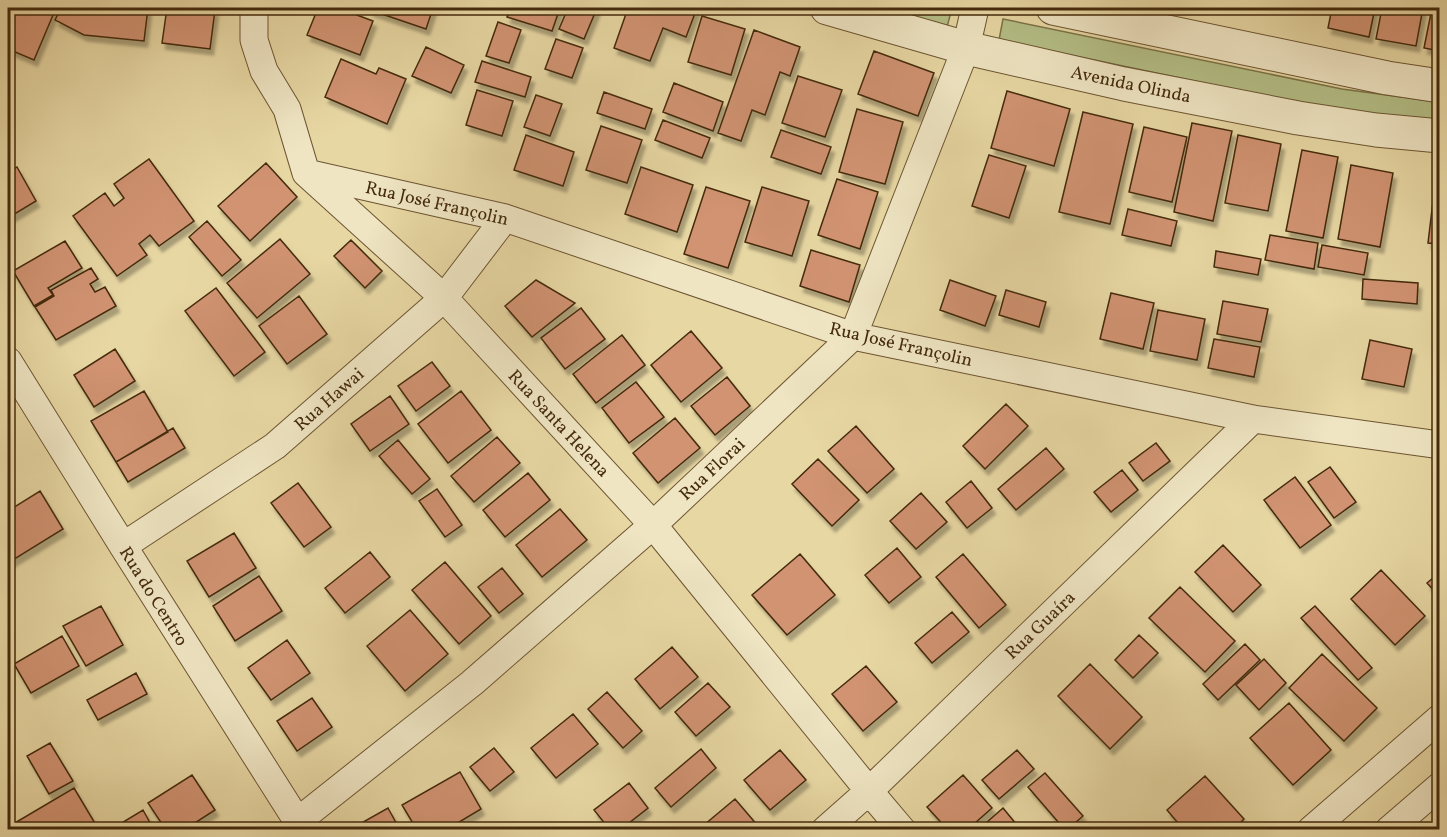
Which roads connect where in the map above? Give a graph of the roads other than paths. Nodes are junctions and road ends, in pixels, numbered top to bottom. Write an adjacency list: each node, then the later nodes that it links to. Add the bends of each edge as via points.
1 (254, 8): 8 (street, Rua Santa Helena, via 254,40 264,71 286,109)
2 (827, 8): 5 (street, Avenida Olinda)
3 (975, 8): 5 (street, Rua Florai)
4 (1053, 8): 6 (street)
5 (966, 48): 7 (street, Avenida Olinda, via 1298,118); 11 (street, Rua Florai)
6 (1440, 86)
7 (1440, 136)
8 (306, 172): 9 (street, Rua José Françolin); 10 (street, Rua Santa Helena)
9 (505, 218): 10 (street, Rua Hawai); 11 (street, Rua José Françolin)
10 (444, 298): 15 (street, Rua Santa Helena); 16 (street, Rua Hawai, via 275,446)
11 (852, 336): 13 (street, Rua José Françolin); 15 (street, Rua Florai)
12 (8, 361): 16 (street, Rua do Centro)
13 (1253, 419): 14 (street, Rua José Françolin); 19 (street, Rua Guaíra)
14 (1440, 445)
15 (653, 525): 19 (street, Rua Santa Helena); 20 (street, Rua Florai)
16 (123, 546): 20 (street, Rua do Centro)
17 (1440, 718): 23 (street)
18 (1440, 786): 24 (street)
19 (869, 791): 21 (street, Rua Guaíra); 22 (street, Rua Santa Helena)
20 (301, 825)
21 (825, 830)
22 (902, 830)
23 (1311, 830)
24 (1389, 830)

